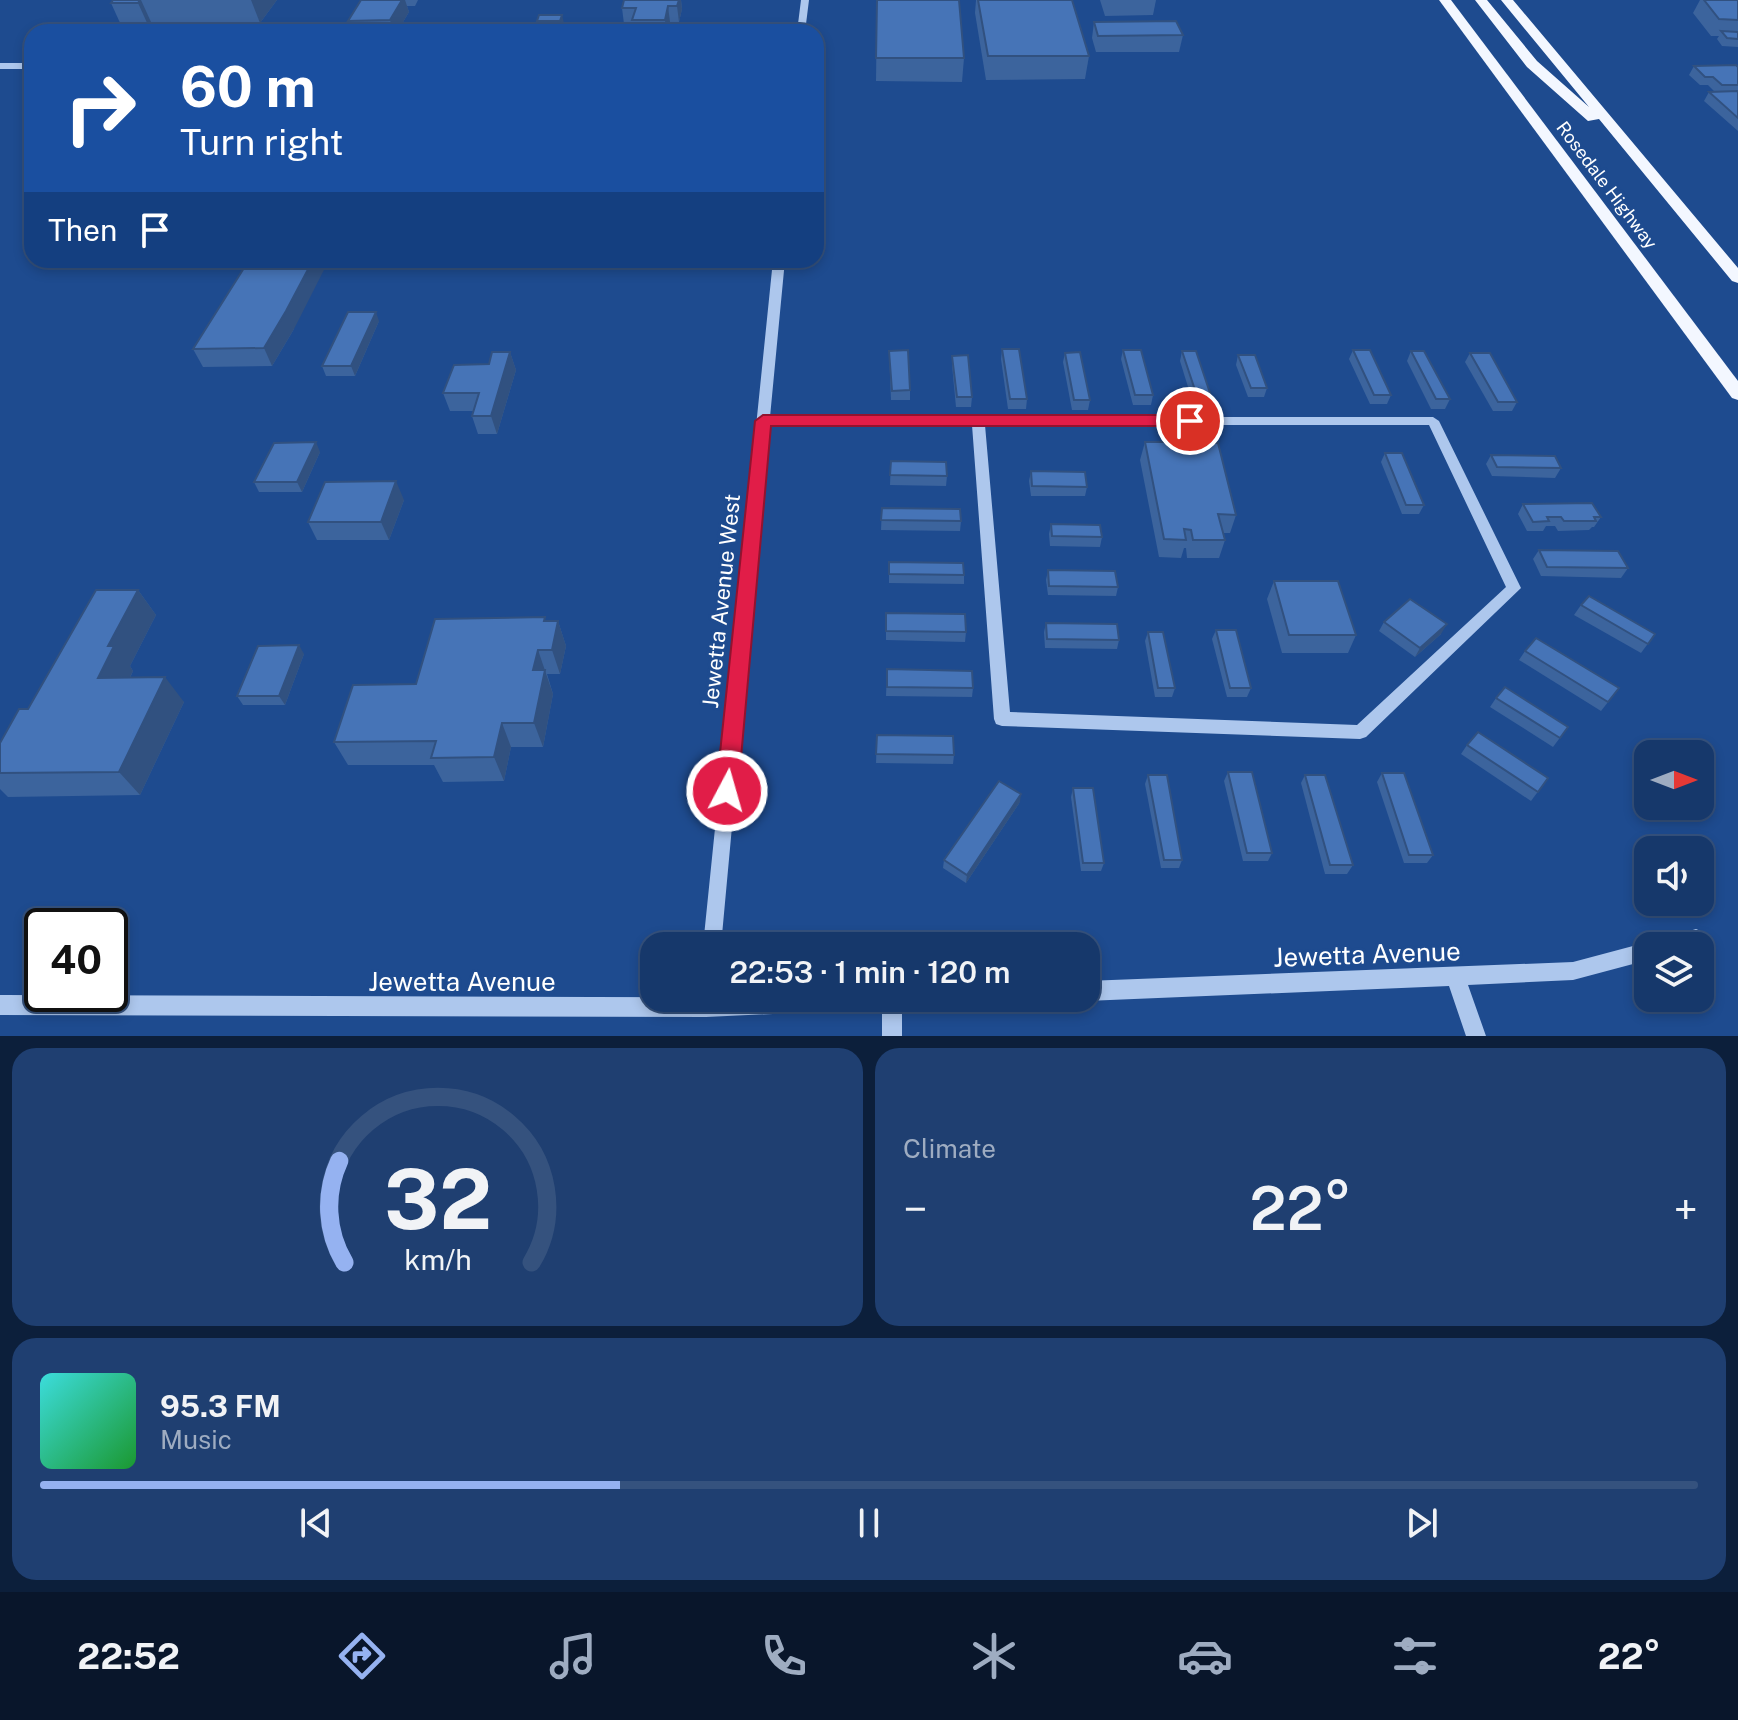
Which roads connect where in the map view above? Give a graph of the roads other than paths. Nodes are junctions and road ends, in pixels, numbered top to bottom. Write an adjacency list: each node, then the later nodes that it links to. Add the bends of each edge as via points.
1 (805, 0): 5 (street)
2 (1445, 0): 11 (main road, Rosedale Highway)
3 (1481, 0): 8 (main road, via 1532,64)
4 (1507, 0): 8 (main road, Rosedale Highway)
5 (802, 24)
6 (0, 66): 7 (street)
7 (24, 66)
8 (1627, 145): 10 (main road, Rosedale Highway)
9 (778, 268): 12 (street, Jewetta Avenue West)
10 (1738, 278)
11 (1738, 394)
12 (763, 421): 13 (street); 14 (street, Jewetta Avenue West)
13 (978, 421): 13 (street, via 1433,421 1514,588 1360,732 1002,719)
14 (713, 932)
15 (1634, 955): 16 (street, Jewetta Avenue, via 1573,971)
16 (1455, 976): 17 (street, Jewetta Avenue); 22 (street)
17 (1100, 990)
18 (640, 1003): 19 (street, Jewetta Avenue)
19 (0, 1005)
20 (892, 1012): 21 (street)
21 (892, 1036)
22 (1476, 1036)

